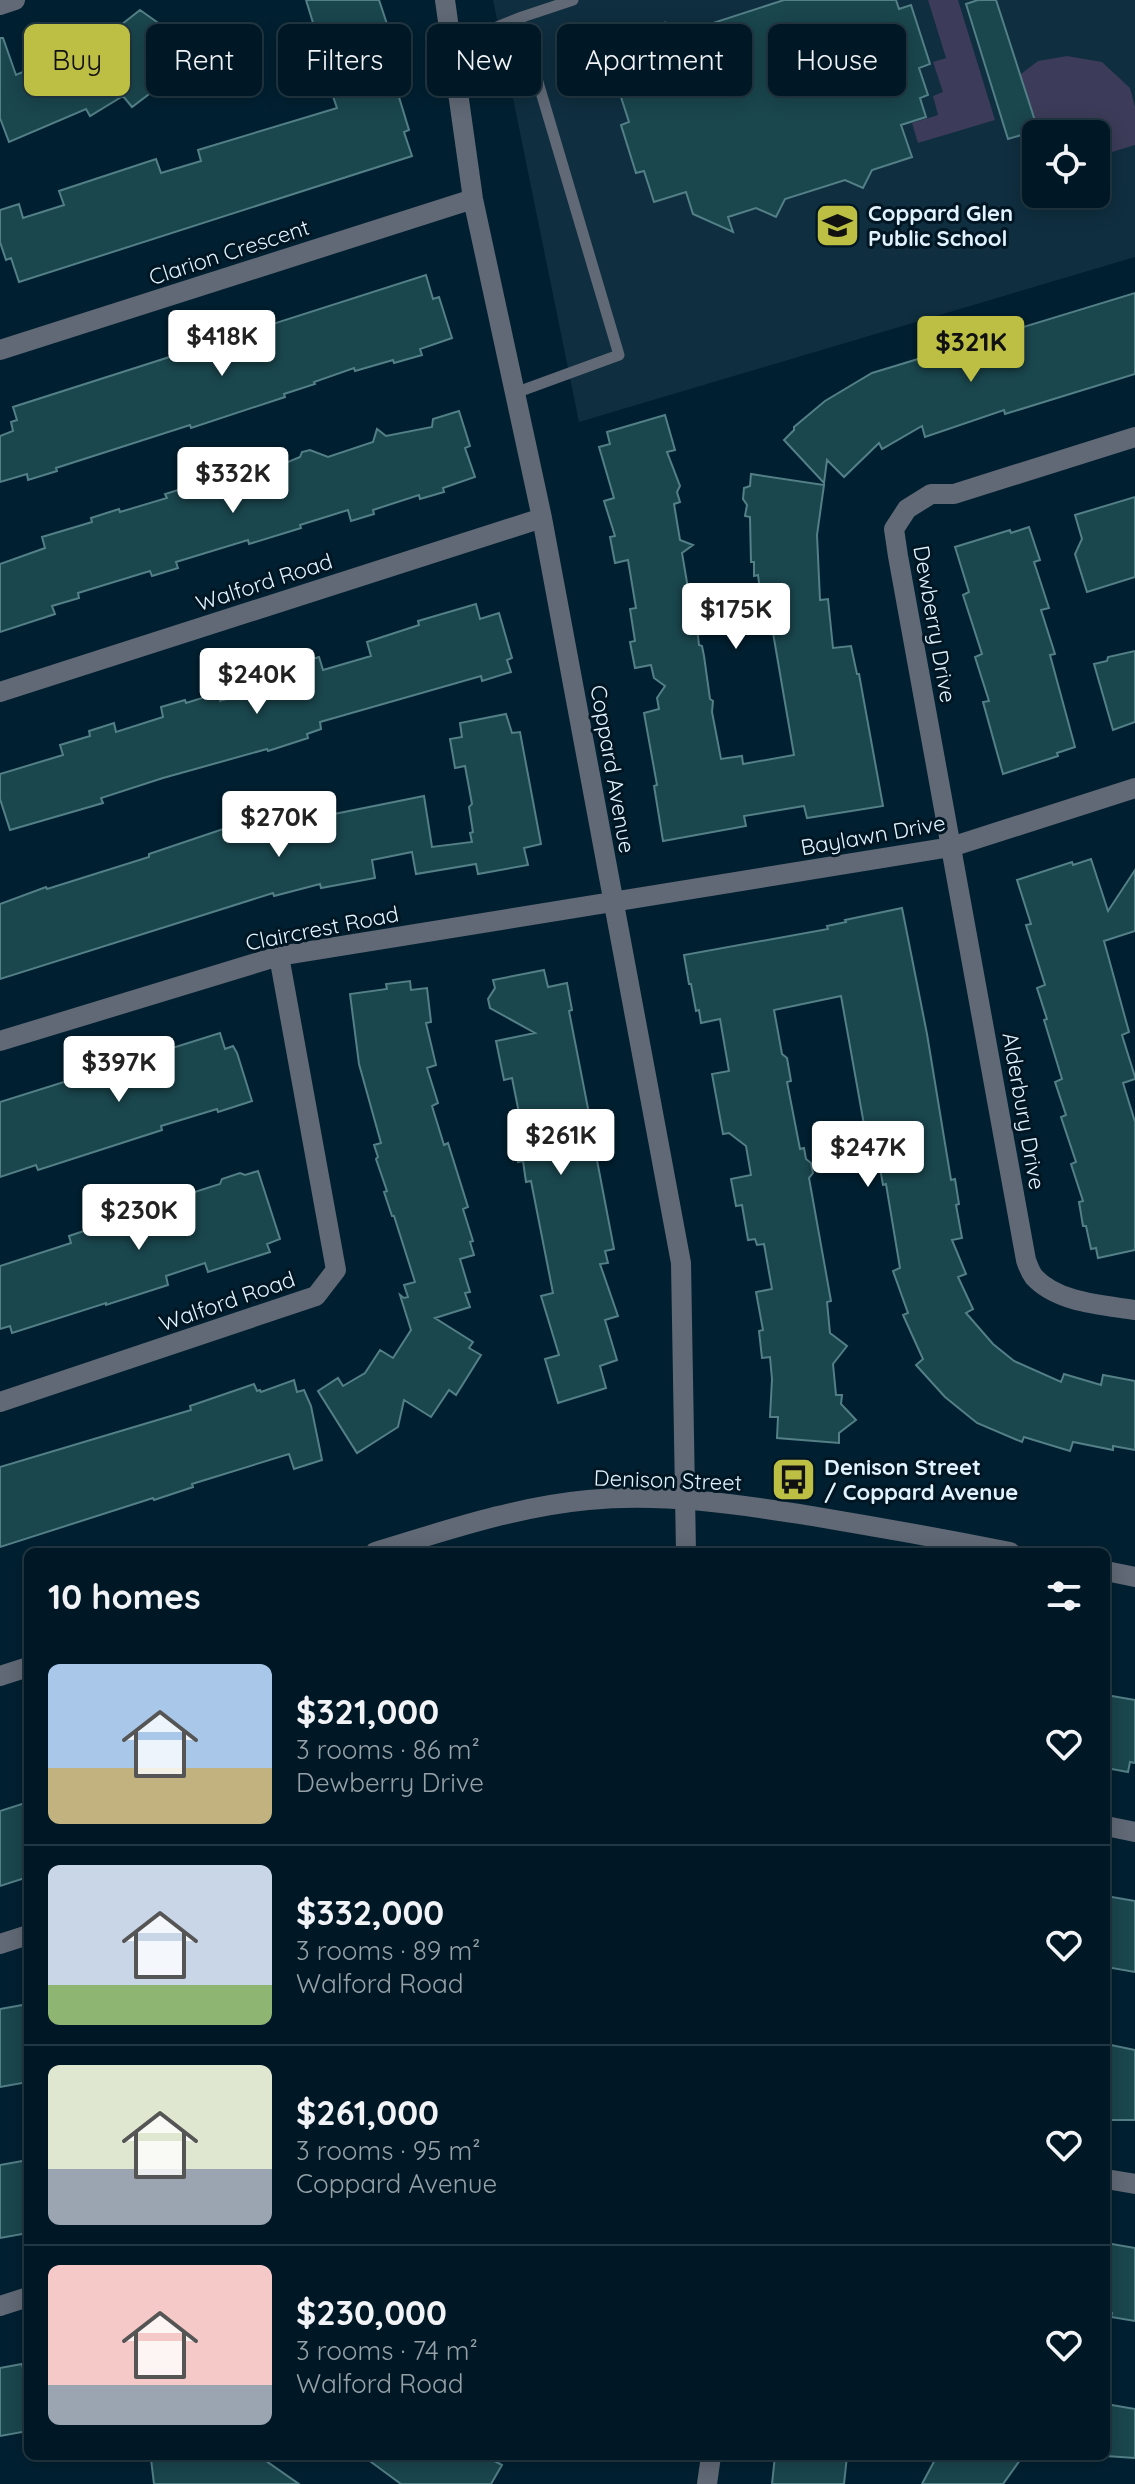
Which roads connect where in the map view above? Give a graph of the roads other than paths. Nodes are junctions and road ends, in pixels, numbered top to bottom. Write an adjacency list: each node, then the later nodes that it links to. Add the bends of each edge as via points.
1 (15, 0): 4 (street)
2 (445, 0): 6 (street, Coppard Avenue)
3 (573, 0): 5 (lane)
4 (0, 5)
5 (519, 18): 7 (lane); 11 (lane, via 619,355)
6 (449, 24)
7 (504, 24)
8 (459, 96): 9 (street, Coppard Avenue)
9 (473, 199): 10 (street, Clarion Crescent); 11 (street, Coppard Avenue)
10 (0, 350)
11 (515, 393): 13 (street, Coppard Avenue)
12 (1135, 437): 16 (street, Dewberry Drive, via 954,494 931,494 907,509 894,529)
13 (542, 518): 14 (street, Walford Road); 17 (street, Coppard Avenue)
14 (0, 692)
15 (1135, 788): 16 (street, Baylawn Drive)
16 (951, 847): 17 (street, Baylawn Drive); 20 (street, Alderbury Drive, via 1026,1260 1033,1276 1049,1289 1080,1301)
17 (613, 903): 18 (street, Claircrest Road); 22 (street, Coppard Avenue, via 681,1263)
18 (279, 956): 19 (street, Claircrest Road); 21 (street, Walford Road, via 336,1270 316,1296)
19 (0, 1041)
20 (1135, 1310)
21 (0, 1402)
22 (687, 1500): 23 (street, Denison Street, via 590,1500 518,1510); 24 (street, Coppard Avenue); 25 (street, Denison Street)
23 (389, 1548)
24 (686, 1548)
25 (990, 1548)
26 (1110, 1572): 27 (street)
27 (1135, 1577)
28 (24, 1668): 29 (street)
29 (0, 1676)
30 (1110, 1827): 31 (street)
31 (1135, 1832)
32 (24, 1936): 33 (street)
33 (0, 1944)
34 (1110, 2180): 35 (street)
35 (1135, 2184)
36 (24, 2298): 37 (street)
37 (0, 2306)
38 (710, 2460): 39 (street)
39 (707, 2484)

